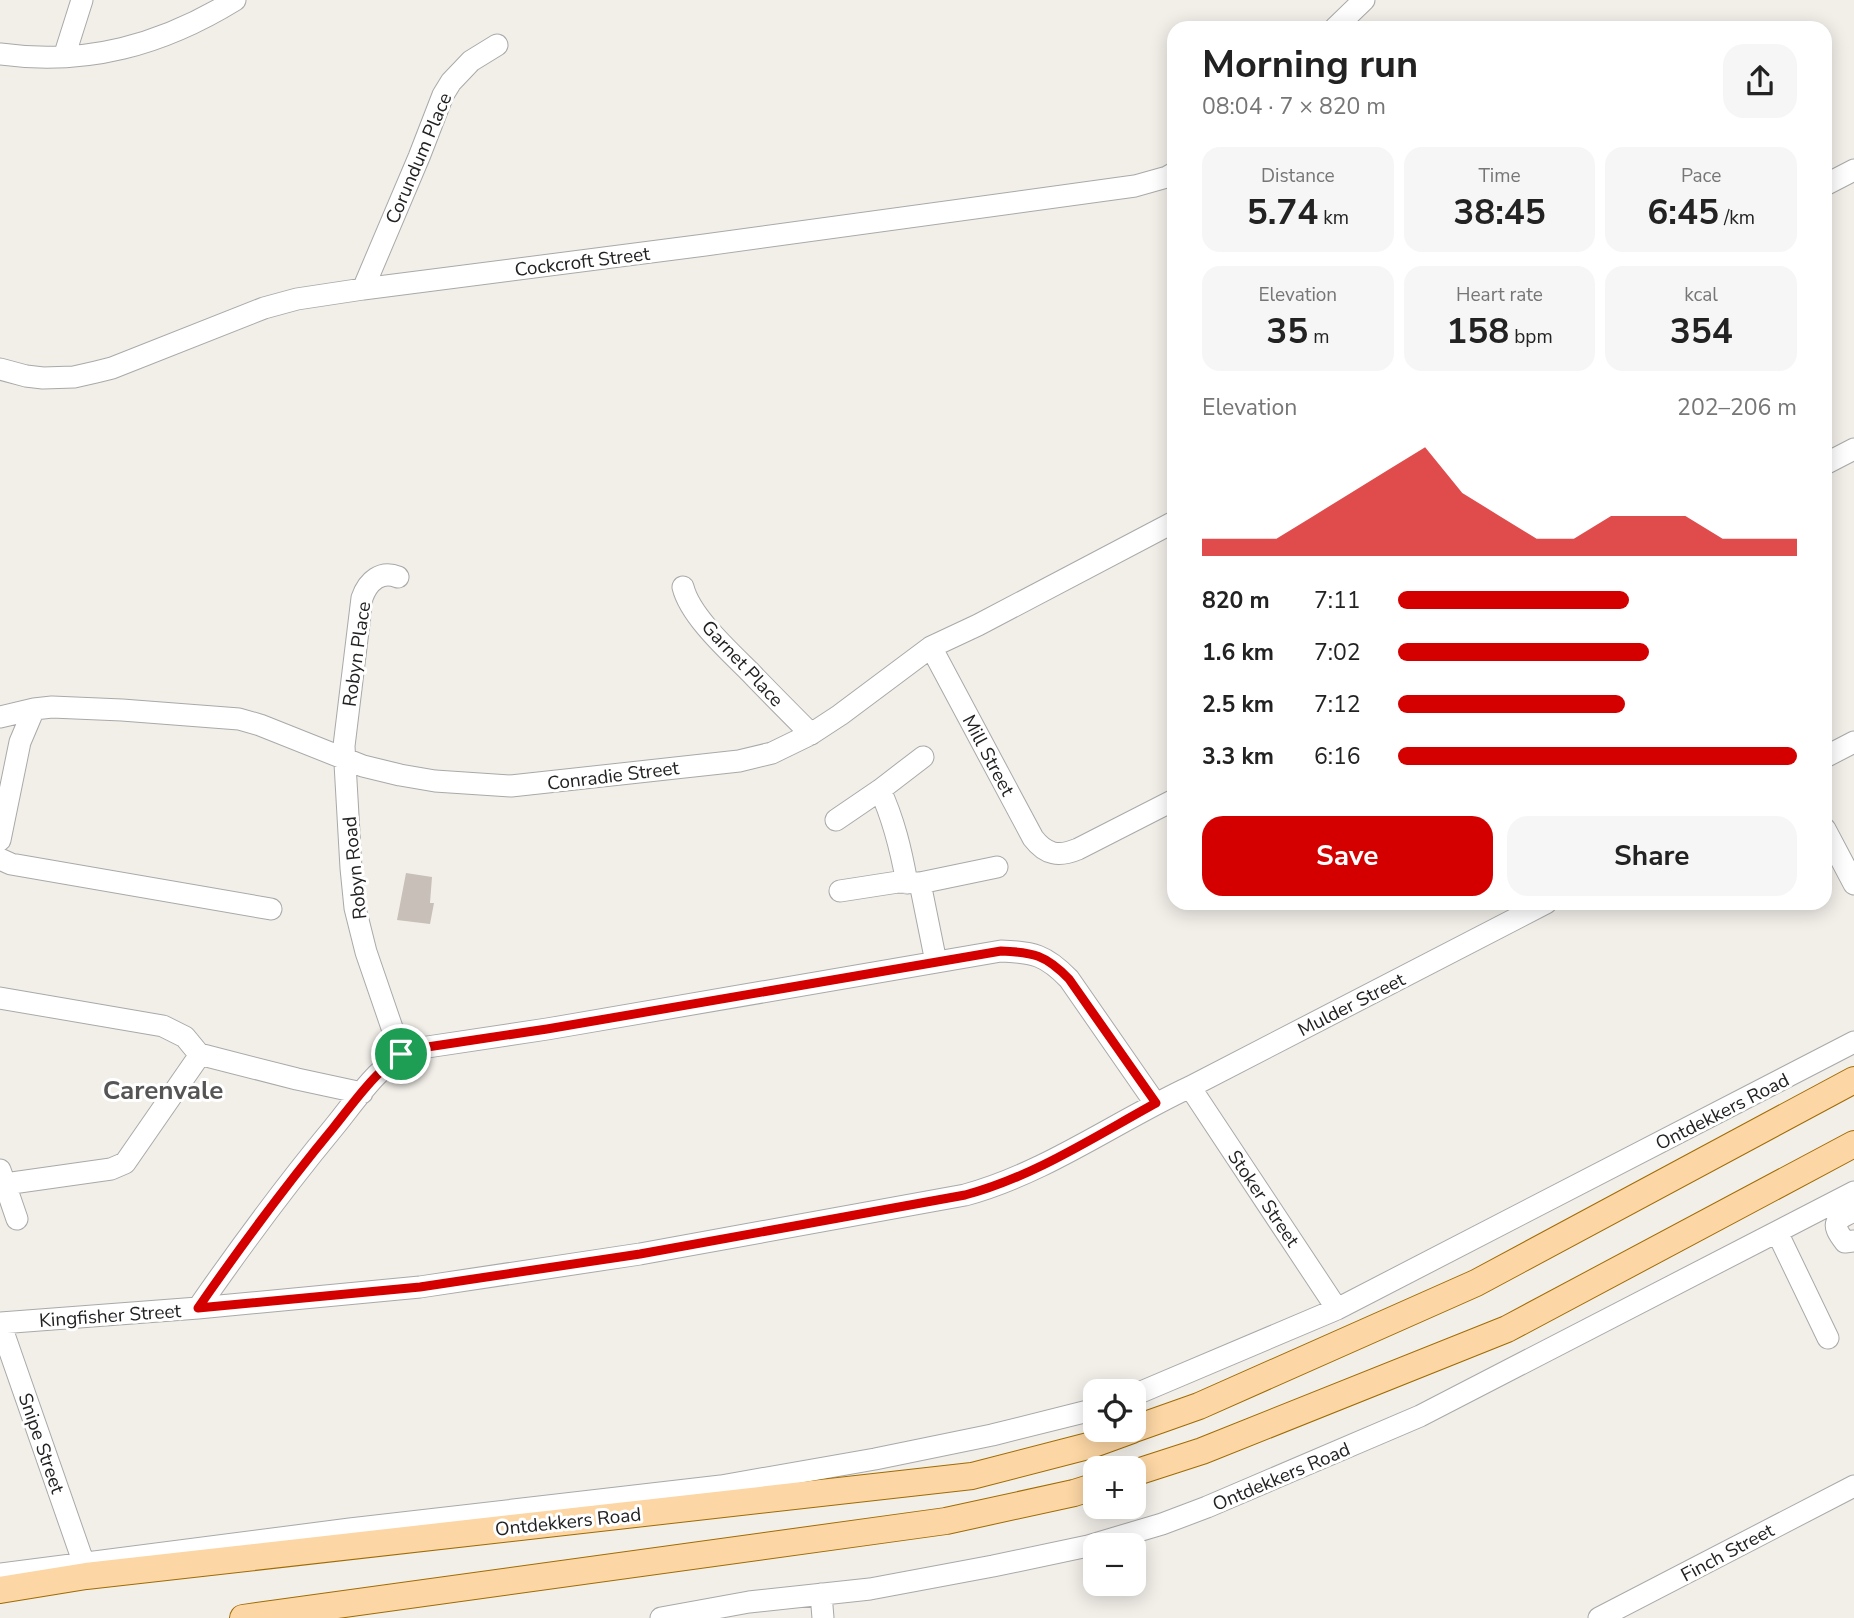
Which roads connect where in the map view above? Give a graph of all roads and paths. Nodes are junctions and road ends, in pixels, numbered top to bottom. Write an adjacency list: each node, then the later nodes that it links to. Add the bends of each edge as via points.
1 (82, 0): 7 (street)
2 (235, 0): 7 (street, via 158,38 114,51)
3 (1364, 0): 4 (street)
4 (1342, 21)
5 (497, 45): 11 (street, Corundum Place, via 471,61 443,95)
6 (0, 54): 7 (street)
7 (65, 57)
8 (1854, 170): 10 (street)
9 (1167, 177): 11 (street, Cockcroft Street, via 1135,186)
10 (1832, 181)
11 (363, 289): 12 (street, Cockcroft Street, via 264,308 112,368 74,377 43,378)
12 (0, 369)
13 (1854, 449): 14 (street)
14 (1832, 460)
15 (1167, 527): 18 (street, Conradie Street)
16 (398, 578): 25 (street, Robyn Place, via 376,578 362,598)
17 (683, 587): 21 (street, Garnet Place, via 693,609 713,633)
18 (931, 647): 21 (street, Conradie Street); 27 (street, Mill Street, via 1039,846 1065,855)
19 (34, 709): 20 (street, Conradie Street); 25 (street, Conradie Street, via 239,719); 29 (street, via 20,742)
20 (0, 717)
21 (811, 734): 25 (street, Conradie Street, via 772,753 739,761 511,786 435,781)
22 (1854, 742): 23 (street)
23 (1832, 753)
24 (923, 757): 26 (street)
25 (345, 759): 42 (street, Robyn Road, via 355,908)
26 (880, 790): 28 (street); 33 (street)
27 (1167, 804)
28 (836, 820)
29 (0, 840)
30 (1832, 842): 34 (street)
31 (0, 859): 36 (street)
32 (997, 867): 33 (street)
33 (913, 883): 35 (street); 38 (street)
34 (1854, 884)
35 (840, 891)
36 (271, 909)
37 (1532, 910): 44 (street, Mulder Street)
38 (936, 962): 42 (street); 46 (street, via 1001,951 1026,952 1055,964)
39 (0, 998): 41 (street, via 163,1026 185,1037)
40 (1854, 1042): 55 (street, Ontdekkers Road)
41 (199, 1054): 45 (street); 48 (street, via 125,1163 111,1169)
42 (401, 1054): 45 (street)
43 (1854, 1080): 60 (main road, Ontdekkers Road, via 1476,1283 1199,1406)
44 (1190, 1087): 46 (street, Mulder Street); 55 (street, Stoker Street)
45 (362, 1093): 54 (street)
46 (1156, 1103): 54 (street, Kingfisher Street, via 1062,1155 965,1195 458,1282)
47 (1854, 1144): 62 (main road, via 1507,1329)
48 (2, 1177): 51 (street)
49 (1854, 1192): 52 (street, Ontdekkers Road)
50 (1854, 1211): 53 (street, via 1836,1224 1844,1242)
51 (17, 1219)
52 (1777, 1232): 57 (street); 68 (street, Ontdekkers Road, via 1420,1416 1207,1507 1053,1554)
53 (1854, 1241)
54 (198, 1308): 56 (street, Kingfisher Street)
55 (1337, 1309): 58 (street, Ontdekkers Road)
56 (0, 1323): 65 (street, Snipe Street)
57 (1828, 1338)
58 (1146, 1390)
59 (1083, 1412): 65 (street, Ontdekkers Road, via 875,1459 721,1486)
60 (1146, 1424)
61 (1099, 1442): 67 (main road, Ontdekkers Road, via 972,1476 86,1576)
62 (1146, 1469)
63 (1854, 1486): 72 (street, Finch Street)
64 (1083, 1490): 69 (main road, via 946,1521)
65 (84, 1564): 66 (street, Ontdekkers Road)
66 (0, 1574)
67 (0, 1590)
68 (821, 1594): 70 (street, Ontdekkers Road); 71 (street)
69 (243, 1618)
70 (661, 1618)
71 (823, 1618)
72 (1599, 1618)

